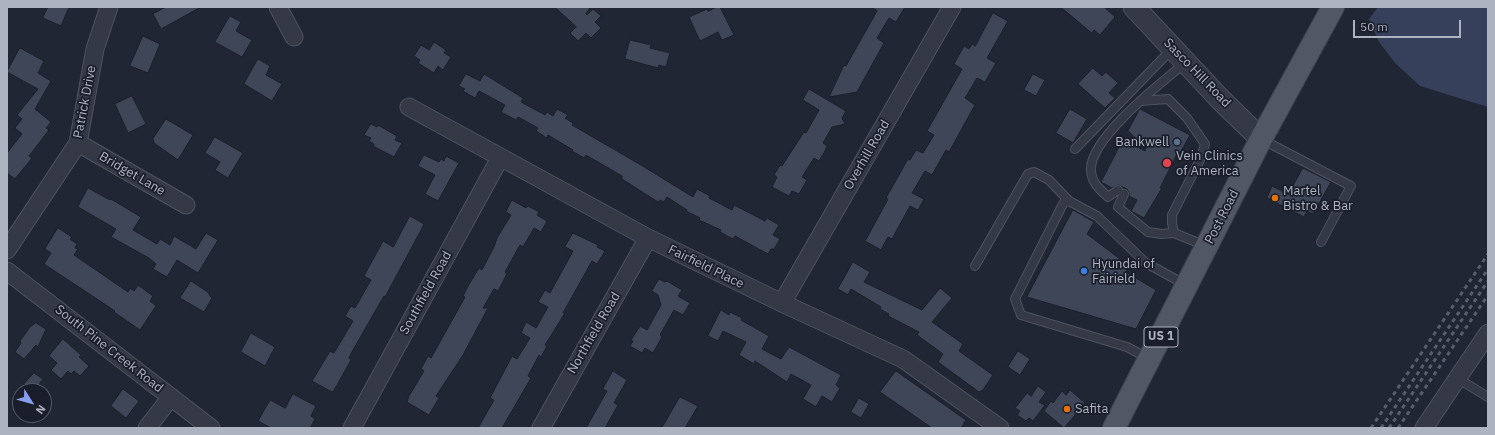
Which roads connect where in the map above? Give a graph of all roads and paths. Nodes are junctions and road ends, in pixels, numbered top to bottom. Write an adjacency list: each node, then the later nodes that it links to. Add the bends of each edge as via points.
1 (109, 7): 11 (street, Patrick Drive, via 95,49)
2 (278, 7): 6 (street)
3 (952, 7): 26 (street, Overhill Road)
4 (1134, 7): 7 (street, Sasco Hill Road)
5 (1333, 7): 10 (main road, Post Road / US 1)
6 (294, 37)
7 (1180, 56): 8 (lane); 10 (street, Sasco Hill Road); 12 (lane)
8 (1141, 101): 14 (lane, via 1104,140 1095,154 1091,169 1095,184); 18 (lane, via 1168,99 1205,144 1201,158 1172,215)
9 (409, 107): 13 (street, Fairfield Place)
10 (1262, 138): 20 (lane, via 1351,186); 21 (main road, Post Road / US 1)
11 (78, 143): 16 (street, Bridget Lane); 22 (street, Patrick Drive)
12 (1075, 149)
13 (500, 158): 19 (street, Fairfield Place); 34 (street, Southfield Road)
14 (1108, 197): 17 (lane); 17 (lane, via 1121,192)
15 (1069, 201): 23 (lane, via 1049,180 1034,172 1028,174); 25 (lane, via 1096,216 1146,263); 28 (lane, via 1064,202 1015,299 1020,314 1127,347)
16 (186, 205)
17 (1118, 207): 18 (lane, via 1148,232)
18 (1174, 233): 21 (lane)
19 (648, 238): 26 (street, Fairfield Place); 35 (street, Northfield Road)
20 (1320, 242)
21 (1207, 246): 25 (main road, Post Road / US 1)
22 (7, 250)
23 (975, 266)
24 (7, 271): 30 (street, South Pine Creek Road)
25 (1187, 286): 28 (main road, Post Road / US 1)
26 (782, 304): 36 (street, Fairfield Place, via 902,359)
27 (1486, 342): 29 (street)
28 (1150, 358): 37 (main road, Post Road / US 1)
29 (1457, 378): 31 (lane); 38 (street)
30 (170, 397): 32 (street); 33 (street, South Pine Creek Road)
31 (1488, 397)
32 (147, 428)
33 (211, 428)
34 (352, 428)
35 (541, 428)
36 (1000, 428)
37 (1114, 428)
38 (1424, 428)

